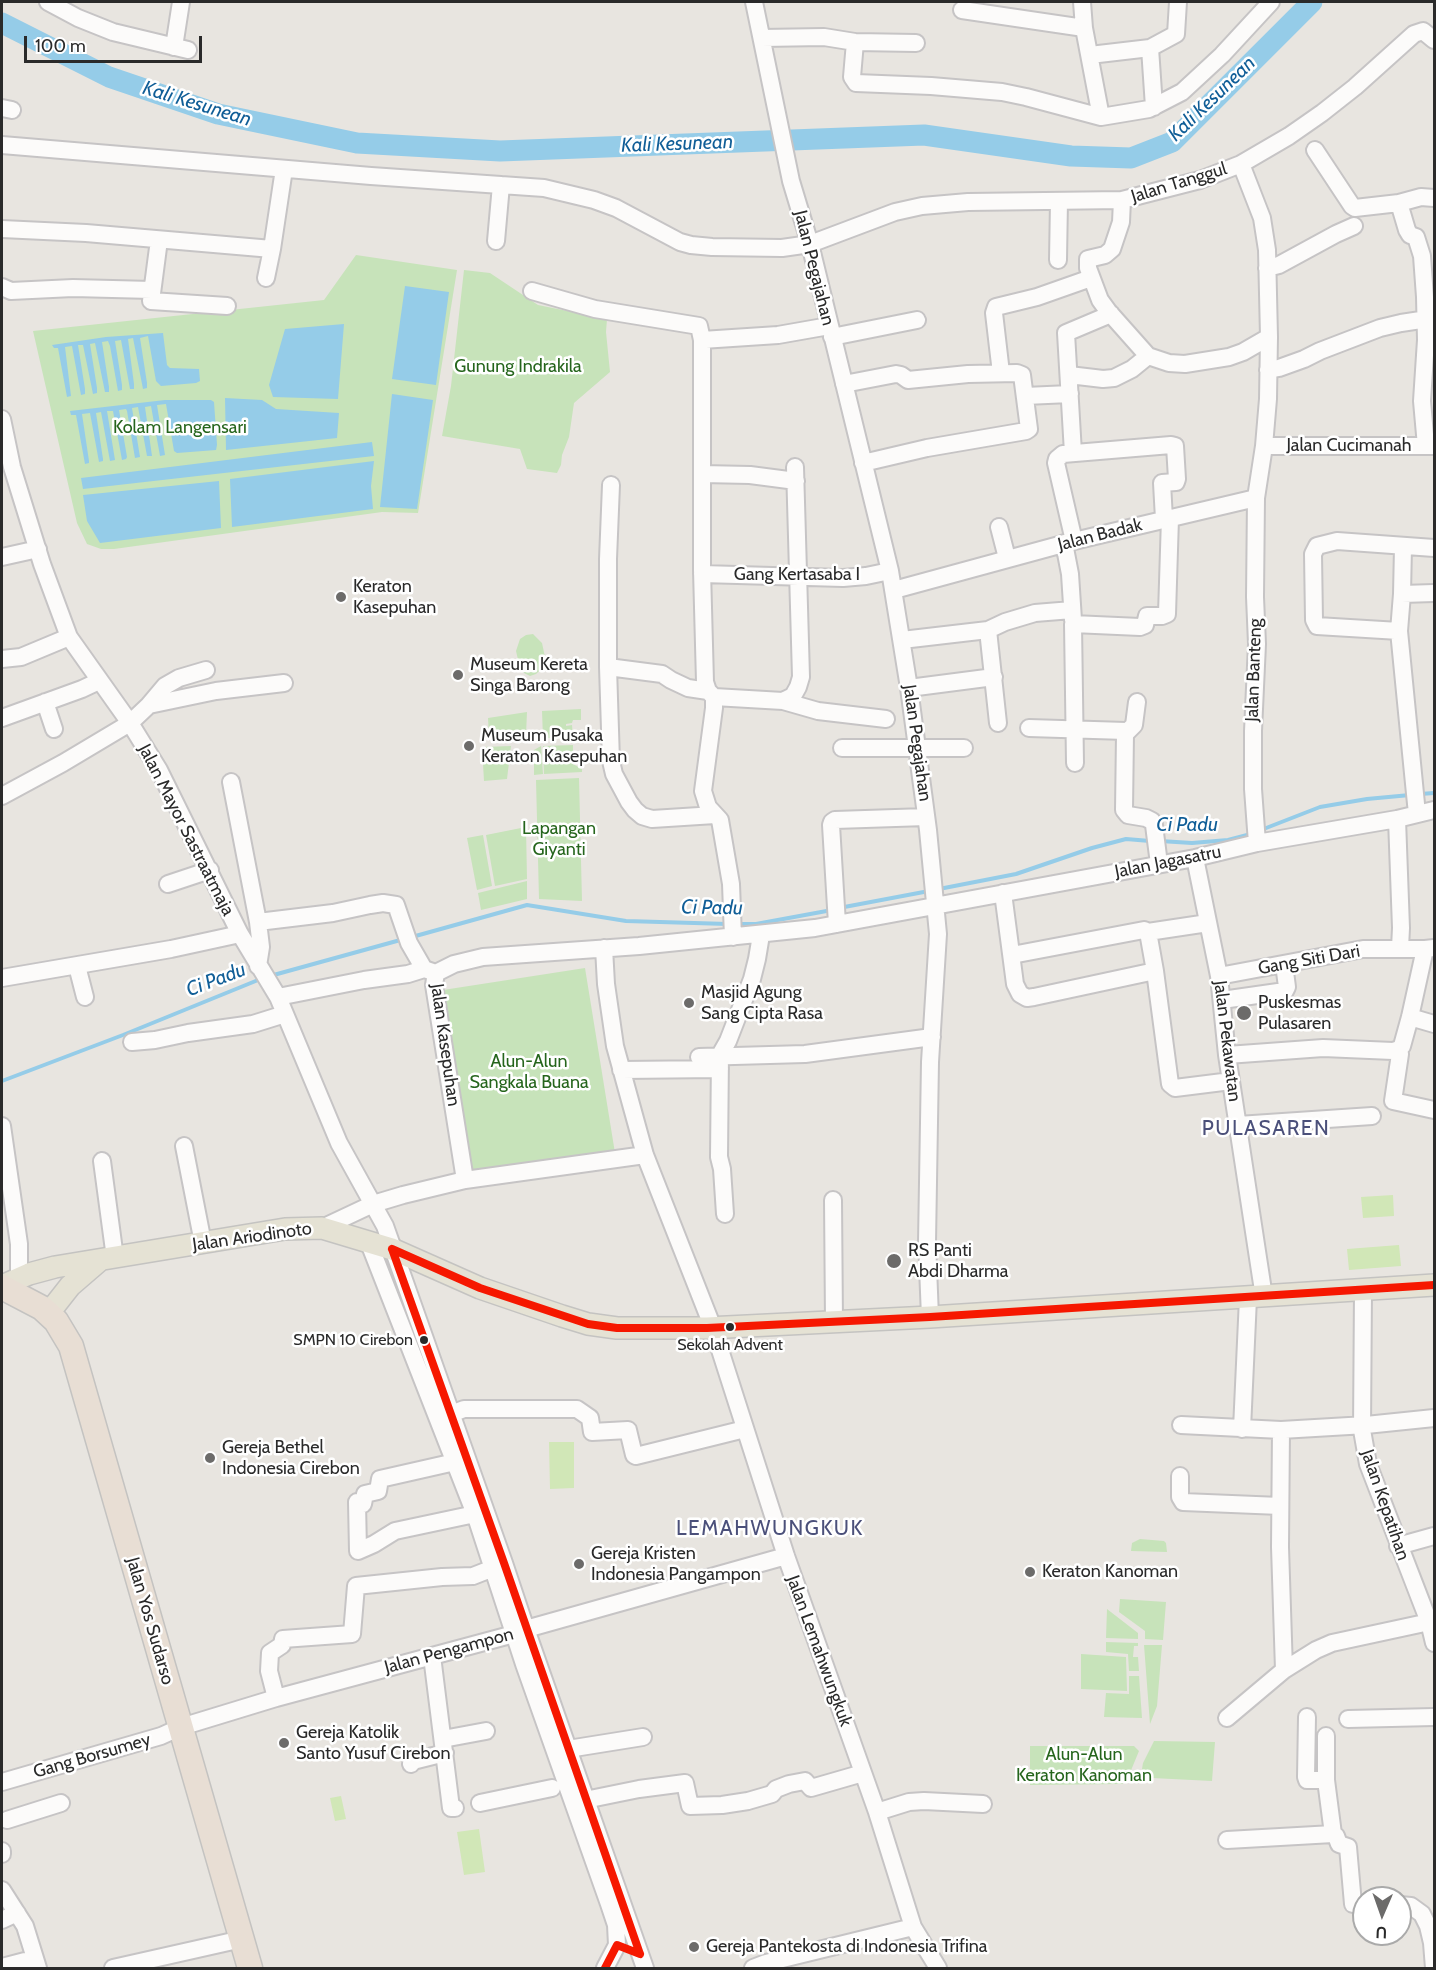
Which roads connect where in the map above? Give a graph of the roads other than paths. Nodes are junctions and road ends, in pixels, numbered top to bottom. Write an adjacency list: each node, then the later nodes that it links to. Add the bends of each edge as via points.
1 (48, 2): 2 (street, via 113,32 181,49)
2 (181, 2)
3 (754, 2): 9 (street, Jalan Pegajahan)
4 (1082, 2): 8 (street)
5 (1178, 2): 13 (street, via 1176,34)
6 (1271, 2): 15 (street, via 1182,92)
7 (962, 10): 8 (street)
8 (1084, 28): 14 (street)
9 (762, 38): 11 (street); 30 (street, Jalan Pegajahan, via 791,181)
10 (1434, 40): 19 (street, Jalan Tanggul, via 1423,31 1414,34 1322,113)
11 (855, 42): 12 (street); 16 (street, via 852,77 856,83 1002,92)
12 (916, 44)
13 (1150, 48): 14 (street); 15 (street)
14 (1090, 55): 16 (street)
15 (1154, 107): 16 (street)
16 (1101, 117)
17 (2, 145): 20 (street, Jalan Tanggul)
18 (1315, 150): 25 (street, via 1352,207)
19 (1241, 164): 23 (street, Jalan Tanggul, via 1200,180); 34 (street, via 1262,218)
20 (284, 169): 21 (street, Jalan Tanggul); 31 (street)
21 (501, 185): 29 (street); 30 (street, Jalan Tanggul, via 544,188 594,200 691,245 758,248)
22 (1434, 198): 25 (street)
23 (1122, 200): 24 (street, Jalan Tanggul); 36 (street, via 1121,222 1112,249 1088,259)
24 (1059, 201): 30 (street, Jalan Tanggul, via 922,206); 33 (street)
25 (1399, 203): 32 (street, via 1408,233 1416,237)
26 (1354, 226): 34 (street, via 1280,266)
27 (2, 229): 28 (street)
28 (159, 240): 31 (street); 38 (street)
29 (496, 241)
30 (810, 244): 44 (street, Jalan Pegajahan)
31 (272, 249): 35 (street)
32 (1428, 255): 42 (street)
33 (1058, 260)
34 (1267, 268): 45 (street)
35 (266, 278)
36 (1091, 278): 41 (street); 50 (street, via 996,307)
37 (2, 287): 38 (street, via 11,291)
38 (152, 290): 40 (street, via 153,302)
39 (532, 291): 46 (street, via 595,309 699,326)
40 (227, 306)
41 (1111, 314): 47 (street); 51 (street, via 1066,333)
42 (1430, 318): 48 (street); 49 (street, via 1380,328)
43 (917, 321): 44 (street)
44 (830, 331): 46 (street); 52 (street, Jalan Pegajahan)
45 (1269, 337): 47 (street, via 1228,357 1185,364); 49 (street)
46 (702, 340): 62 (street)
47 (1149, 356): 51 (street, via 1114,378)
48 (1430, 358): 53 (street)
49 (1268, 370): 57 (street)
50 (1001, 373): 52 (street, via 908,380 896,374); 55 (street, via 1021,374)
51 (1069, 375): 54 (street)
52 (844, 384): 60 (street, Jalan Pegajahan)
53 (1428, 392): 58 (street)
54 (1070, 393): 55 (street); 59 (street)
55 (1025, 396): 60 (street, via 1029,429 1026,431)
56 (2, 419): 61 (street, Jalan Mayor Sastraatmaja)
57 (1264, 446): 58 (street, Jalan Cucimanah); 64 (street)
58 (1430, 446)
59 (1073, 453): 65 (street, via 1175,446 1176,482 1162,483); 67 (street, via 1059,457 1056,463)
60 (863, 463): 73 (street, Jalan Pegajahan)
61 (7, 469): 70 (street, Jalan Mayor Sastraatmaja)
62 (702, 474): 74 (street); 75 (street, via 796,474)
63 (611, 484): 85 (street)
64 (1256, 498): 65 (street, Jalan Badak); 115 (street, Jalan Banteng)
65 (1167, 518): 67 (street, Jalan Badak); 79 (street, via 1167,614 1147,616 1145,625 1140,627)
66 (999, 527): 72 (street)
67 (1069, 542): 72 (street, Jalan Badak); 79 (street)
68 (1403, 547): 69 (street); 78 (street); 81 (street, via 1337,541 1317,546 1314,554 1317,626)
69 (1434, 548)
70 (38, 549): 71 (street); 82 (street, Jalan Mayor Sastraatmaja)
71 (2, 557)
72 (1007, 558): 76 (street, Jalan Badak)
73 (890, 571): 75 (street, Gang Kertasaba I, via 843,578); 76 (street, Jalan Pegajahan)
74 (702, 574): 75 (street, Gang Kertasaba I); 91 (street, via 705,682)
75 (798, 578): 92 (street, via 801,677 793,696)
76 (894, 590): 83 (street, Jalan Pegajahan)
77 (1434, 593): 78 (street)
78 (1402, 594): 81 (street)
79 (1072, 617): 80 (street, via 1035,613); 102 (street)
80 (988, 630): 83 (street); 87 (street)
81 (1399, 631): 110 (street)
82 (69, 637): 84 (street, via 21,657); 88 (street, Jalan Mayor Sastraatmaja)
83 (902, 640): 90 (street, Jalan Pegajahan)
84 (2, 659)
85 (608, 667): 91 (street, via 662,674 688,688); 112 (street, via 612,768 629,802 642,816 652,819)
86 (206, 670): 95 (street, via 165,686)
87 (994, 677): 90 (street); 99 (street)
88 (99, 681): 93 (street); 98 (street, Jalan Mayor Sastraatmaja)
89 (284, 683): 95 (street, via 216,691)
90 (909, 688): 105 (street, Jalan Pegajahan)
91 (711, 694): 92 (street); 112 (street, via 714,708 703,792)
92 (783, 701): 97 (street, via 818,711)
93 (45, 702): 96 (street); 101 (street)
94 (1137, 702): 103 (street, via 1134,725)
95 (149, 705): 98 (street)
96 (2, 718)
97 (886, 719)
98 (129, 723): 109 (street); 118 (street, Jalan Mayor Sastraatmaja, via 159,770)
99 (998, 723)
100 (1029, 728): 102 (street)
101 (54, 729)
102 (1074, 729): 103 (street); 107 (street)
103 (1126, 731): 117 (street, via 1124,810 1128,815 1151,820)
104 (842, 748): 105 (street)
105 (917, 748): 106 (street); 113 (street, Jalan Pegajahan)
106 (964, 748)
107 (1075, 763)
108 (231, 782): 123 (street)
109 (2, 796)
110 (1417, 809): 111 (street, Jalan Jagasatru); 114 (street, Jalan Jagasatru)
111 (1434, 810)
112 (715, 815): 127 (street, via 720,820)
113 (926, 817): 121 (street, Jalan Pegajahan); 122 (street, via 832,822)
114 (1397, 819): 115 (street, Jalan Jagasatru); 130 (street)
115 (1256, 832): 116 (street, Jalan Jagasatru)
116 (1195, 858): 117 (street, Jalan Jagasatru); 124 (street, Jalan Pekawatan)
117 (1158, 859): 120 (street, Jalan Jagasatru)
118 (210, 870): 119 (street); 126 (street, Jalan Mayor Sastraatmaja)
119 (168, 884)
120 (1003, 893): 121 (street, Jalan Jagasatru); 132 (street)
121 (935, 895): 122 (street, Jalan Kasepuhan); 146 (street, Jalan Pegajahan, via 938,934)
122 (836, 916): 128 (street, Jalan Kasepuhan)
123 (258, 922): 135 (street); 136 (street, via 383,903 396,905 408,938)
124 (1208, 923): 125 (street); 138 (street, Jalan Pekawatan)
125 (1148, 932): 132 (street); 137 (street)
126 (240, 934): 134 (street); 135 (street, Jalan Mayor Sastraatmaja)
127 (733, 934): 128 (street, Jalan Kasepuhan); 129 (street, Jalan Kasepuhan)
128 (761, 935): 151 (street, via 752,979)
129 (604, 948): 136 (street, Jalan Kasepuhan, via 483,957); 152 (street, via 610,1015)
130 (1400, 948): 131 (street, Gang Siti Dari); 133 (street, Gang Siti Dari, via 1363,949)
131 (1430, 949): 144 (street)
132 (1012, 955): 137 (street, via 1017,990 1027,998)
133 (1284, 964): 138 (street, Gang Siti Dari); 142 (street, via 1285,991)
134 (77, 966): 139 (street); 141 (street)
135 (258, 966): 140 (street, Jalan Mayor Sastraatmaja)
136 (430, 971): 140 (street); 161 (street, Jalan Kasepuhan)
137 (1155, 971): 153 (street, via 1171,1087)
138 (1219, 976): 142 (street, Jalan Pekawatan)
139 (2, 978)
140 (275, 992): 143 (street, Jalan Mayor Sastraatmaja)
141 (85, 997)
142 (1222, 1000): 149 (street, Jalan Pekawatan)
143 (285, 1014): 147 (street, via 253,1024); 163 (street, Jalan Mayor Sastraatmaja, via 339,1143)
144 (1410, 1017): 145 (street); 148 (street)
145 (1434, 1024)
146 (932, 1037): 151 (street); 175 (street, Jalan Pegajahan, via 927,1242)
147 (132, 1042)
148 (1399, 1049): 149 (street, via 1323,1048); 154 (street, via 1393,1101)
149 (1227, 1054): 153 (street, Jalan Pekawatan)
150 (699, 1057): 151 (street)
151 (720, 1062): 152 (street); 164 (street, via 718,1156)
152 (621, 1070): 159 (street)
153 (1231, 1081): 156 (street, Jalan Pekawatan)
154 (1434, 1110)
155 (1372, 1116): 156 (street)
156 (1238, 1125): 173 (street, Jalan Pekawatan)
157 (3, 1126): 171 (street, via 19,1244)
158 (184, 1146): 166 (street)
159 (645, 1155): 161 (street); 177 (street)
160 (102, 1161): 169 (street)
161 (465, 1180): 163 (street)
162 (832, 1200): 176 (street)
163 (373, 1204): 165 (street); 168 (street, Jalan Mayor Sastraatmaja)
164 (725, 1214)
165 (322, 1228): 166 (main road, Jalan Ariodinoto, via 285,1229); 167 (main road, Jalan Ariodinoto)
166 (202, 1243): 169 (main road, Jalan Ariodinoto)
167 (369, 1243): 168 (main road, Jalan Ariodinoto); 185 (street)
168 (392, 1250): 177 (main road, Jalan Ariodinoto, via 480,1288 588,1324 617,1328); 178 (street, Jalan Mayor Sastraatmaja)
169 (107, 1259): 171 (main road, Jalan Ariodinoto, via 55,1267); 174 (main road, via 70,1286)
170 (1434, 1285): 172 (main road, Jalan Ariodinoto)
171 (8, 1289): 174 (highway, Jalan Yos Sudarso)
172 (1363, 1290): 173 (main road, Jalan Ariodinoto); 181 (street, Jalan Kepatihan)
173 (1256, 1297): 175 (main road, Jalan Ariodinoto); 182 (street, Jalan Pekawatan)
174 (48, 1314): 203 (highway, Jalan Yos Sudarso, via 71,1346)
175 (930, 1317): 176 (main road, Jalan Ariodinoto)
176 (834, 1322): 177 (main road, Jalan Ariodinoto)
177 (713, 1328): 183 (street, Jalan Lemahwungkuk)
178 (451, 1414): 183 (street, via 464,1409 577,1409 590,1418 592,1432 628,1430 636,1456); 185 (street, Jalan Mayor Sastraatmaja)
179 (1434, 1418): 181 (street)
180 (1181, 1425): 182 (street)
181 (1362, 1425): 184 (street); 190 (street, Jalan Kepatihan, via 1368,1464)
182 (1242, 1428): 184 (street)
183 (745, 1429): 191 (street, Jalan Lemahwungkuk)
184 (1281, 1430): 187 (street)
185 (461, 1467): 188 (street); 188 (street, via 381,1479 378,1491 366,1494 363,1504 357,1503 358,1551 395,1532); 192 (street)
186 (1180, 1476): 187 (street, via 1183,1502)
187 (1280, 1506): 197 (street)
188 (475, 1514): 192 (street)
189 (1434, 1536): 190 (street)
190 (1398, 1546): 193 (street, Jalan Kepatihan)
191 (786, 1556): 194 (street, Jalan Pengampon); 211 (street, Jalan Lemahwungkuk)
192 (498, 1566): 194 (street); 198 (street, via 473,1576 356,1586 352,1634 283,1639 282,1645 270,1653 269,1671)
193 (1432, 1622): 195 (street, Jalan Kepatihan); 197 (street, via 1332,1643 1316,1650)
194 (520, 1632): 196 (street, Jalan Pengampon); 204 (street)
195 (1434, 1642)
196 (432, 1656): 198 (street, Jalan Pengampon); 208 (street)
197 (1289, 1673): 201 (street)
198 (276, 1698): 203 (street, Jalan Pengampon)
199 (1307, 1717): 212 (street, via 1306,1777)
200 (1434, 1717): 202 (street)
201 (1227, 1718)
202 (1348, 1719)
203 (182, 1727): 213 (street, Gang Borsumey); 229 (highway, Jalan Yos Sudarso)
204 (554, 1730): 209 (street); 214 (street)
205 (486, 1731): 208 (street)
206 (1326, 1736): 212 (street)
207 (644, 1737): 209 (street)
208 (444, 1746): 210 (street); 214 (street, via 451,1808)
209 (568, 1749): 217 (street)
210 (411, 1764)
211 (863, 1773): 217 (street, via 811,1788 805,1781 789,1784 772,1794 722,1805 690,1806 685,1783 639,1789); 218 (street, Jalan Lemahwungkuk)
212 (1326, 1780): 220 (street)
213 (2, 1782)
214 (558, 1785): 217 (street)
215 (61, 1803): 219 (street)
216 (983, 1804): 218 (street, via 924,1800)
217 (583, 1805): 222 (street)
218 (877, 1812): 228 (street, Jalan Lemahwungkuk)
219 (3, 1816)
220 (1333, 1834): 221 (street); 224 (street, via 1348,1847)
221 (1227, 1840)
222 (596, 1850): 230 (street, via 616,1925); 231 (street)
223 (2, 1890): 226 (street)
224 (1352, 1893)
225 (1412, 1907): 239 (street, via 1422,1914 1428,1926)
226 (17, 1913): 227 (street); 233 (street)
227 (2, 1920)
228 (913, 1927): 237 (street); 238 (street, Jalan Lemahwungkuk)
229 (242, 1939): 234 (street); 235 (highway, Jalan Yos Sudarso)
230 (617, 1945): 231 (street); 236 (street)
231 (643, 1961)
232 (2, 1966): 233 (street, via 25,1961)
233 (38, 1968)
234 (113, 1968)
235 (250, 1968)
236 (604, 1968)
237 (753, 1968)
238 (938, 1968)
239 (1434, 1968)

